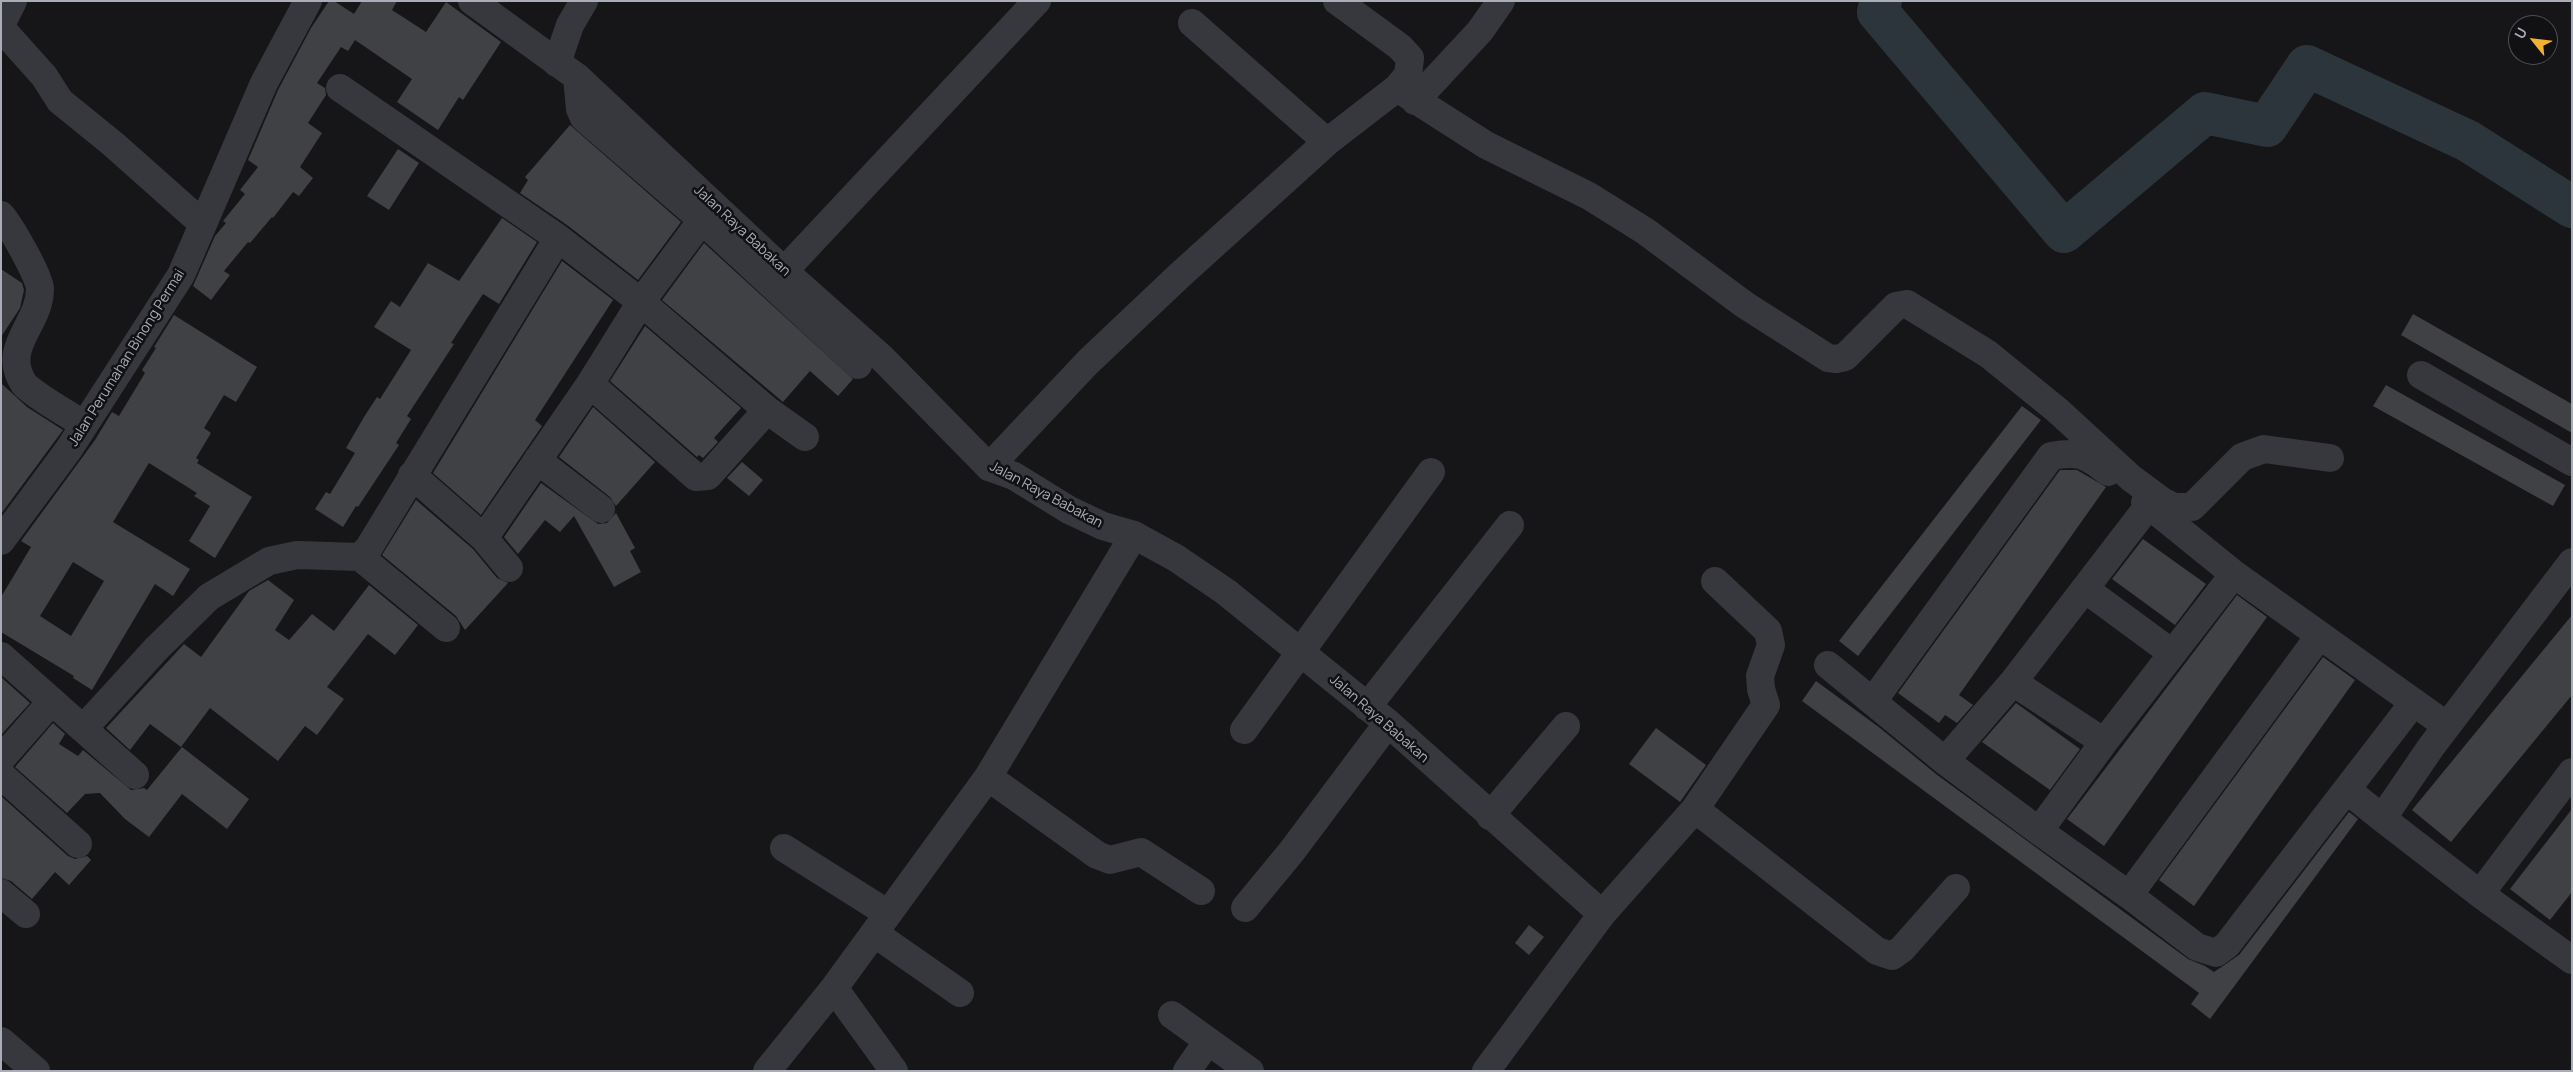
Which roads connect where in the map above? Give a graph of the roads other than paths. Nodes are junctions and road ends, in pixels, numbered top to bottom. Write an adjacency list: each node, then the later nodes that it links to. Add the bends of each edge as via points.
1 (13, 1): 9 (street)
2 (308, 1): 16 (street, Jalan Perumahan Binong Permai, via 264,83)
3 (472, 1): 10 (street, Jalan Raya Babakan)
4 (584, 1): 10 (street, via 570,25)
5 (1037, 1): 18 (street)
6 (1337, 1): 12 (street, via 1400,47 1410,58)
7 (1501, 1): 12 (street, via 1480,31)
8 (1192, 23): 13 (street)
9 (1, 27): 16 (street, via 44,76 60,101)
10 (567, 70): 15 (street, via 584,118); 18 (street, Jalan Raya Babakan)
11 (340, 88): 17 (street)
12 (1406, 94): 13 (street); 26 (street, via 1486,145 1589,196 1645,231 1745,305 1828,358 1845,356 1896,306 1907,304 1988,354 2057,410 2131,478 2174,507 2192,507 2242,457 2264,449)
13 (1327, 142): 29 (street, via 1088,362)
14 (1, 215): 24 (street, via 11,227 40,288 36,307 14,348 12,356 17,373 25,385)
15 (702, 220): 19 (street); 20 (street)
16 (203, 224): 24 (street, Jalan Perumahan Binong Permai, via 181,275)
17 (558, 238): 19 (street); 31 (street)
18 (784, 271): 29 (street, Jalan Raya Babakan, via 883,359)
19 (641, 302): 22 (street); 23 (street)
20 (858, 365)
21 (2421, 375): 28 (street)
22 (590, 384): 23 (street, via 696,477 702,478 708,476); 27 (street)
23 (767, 410): 25 (street)
24 (84, 425): 37 (street, Jalan Perumahan Binong Permai)
25 (805, 437)
26 (2330, 458)
27 (537, 460): 33 (street); 36 (street)
28 (2572, 462)
29 (989, 467): 35 (street, Jalan Raya Babakan, via 1014,476 1094,522)
30 (1431, 472): 46 (street)
31 (412, 475): 36 (street); 38 (street)
32 (2149, 506): 41 (street); 43 (street); 52 (street, via 2095,461 2072,452 2051,456)
33 (601, 509)
34 (1510, 525): 54 (street)
35 (1134, 535): 46 (street, Jalan Raya Babakan, via 1176,558 1226,592); 65 (street)
36 (484, 538): 40 (street)
37 (1, 541)
38 (360, 557): 44 (street); 57 (street, via 297,555 269,561 209,597 156,649)
39 (2572, 562): 56 (street)
40 (509, 568)
41 (2234, 574): 45 (street); 47 (street)
42 (1715, 581): 67 (street, via 1768,631 1771,645 1760,676 1766,705)
43 (2085, 589): 47 (street); 50 (street)
44 (446, 628)
45 (2320, 635): 53 (street); 77 (street)
46 (1301, 651): 54 (street, Jalan Raya Babakan); 58 (street)
47 (2172, 654): 59 (street)
48 (1, 656): 51 (street)
49 (1828, 665): 52 (street)
50 (2014, 682): 59 (street); 61 (street)
51 (52, 701): 57 (street); 60 (street)
52 (1873, 701): 61 (street)
53 (2414, 702): 56 (street); 66 (street)
54 (1377, 715): 68 (street, Jalan Raya Babakan); 78 (street, via 1292,851)
55 (1566, 726): 68 (street)
56 (2447, 726): 69 (street, via 2388,810)
57 (84, 729): 64 (street)
58 (1244, 730)
59 (2104, 742): 70 (street)
60 (1, 759)
61 (1945, 761): 70 (street)
62 (2572, 772): 76 (street)
63 (1, 775): 71 (street)
64 (135, 775)
65 (988, 777): 74 (street, via 1097,855 1110,860 1141,852); 81 (street)
66 (2347, 790): 69 (street); 77 (street, via 2227,945 2216,952 2197,947)
67 (1695, 809): 73 (street, via 1878,951 1892,956); 80 (street)
68 (1490, 816): 80 (street, Jalan Raya Babakan)
69 (2387, 822): 76 (street)
70 (2039, 831): 77 (street)
71 (78, 844)
72 (784, 848): 81 (street)
73 (1956, 888)
74 (1201, 891)
75 (1, 893): 79 (street)
76 (2480, 894): 82 (street)
77 (2129, 895)
78 (1245, 908)
79 (26, 914)
80 (1602, 914): 93 (street)
81 (881, 923): 83 (street); 84 (street)
82 (2571, 958)
83 (834, 988): 89 (street); 90 (street)
84 (960, 993)
85 (1172, 1015): 87 (street)
86 (1, 1041): 88 (street)
87 (1208, 1041): 91 (street); 92 (street)
88 (36, 1071)
89 (767, 1071)
90 (894, 1071)
91 (1186, 1071)
92 (1250, 1071)
93 (1486, 1071)

